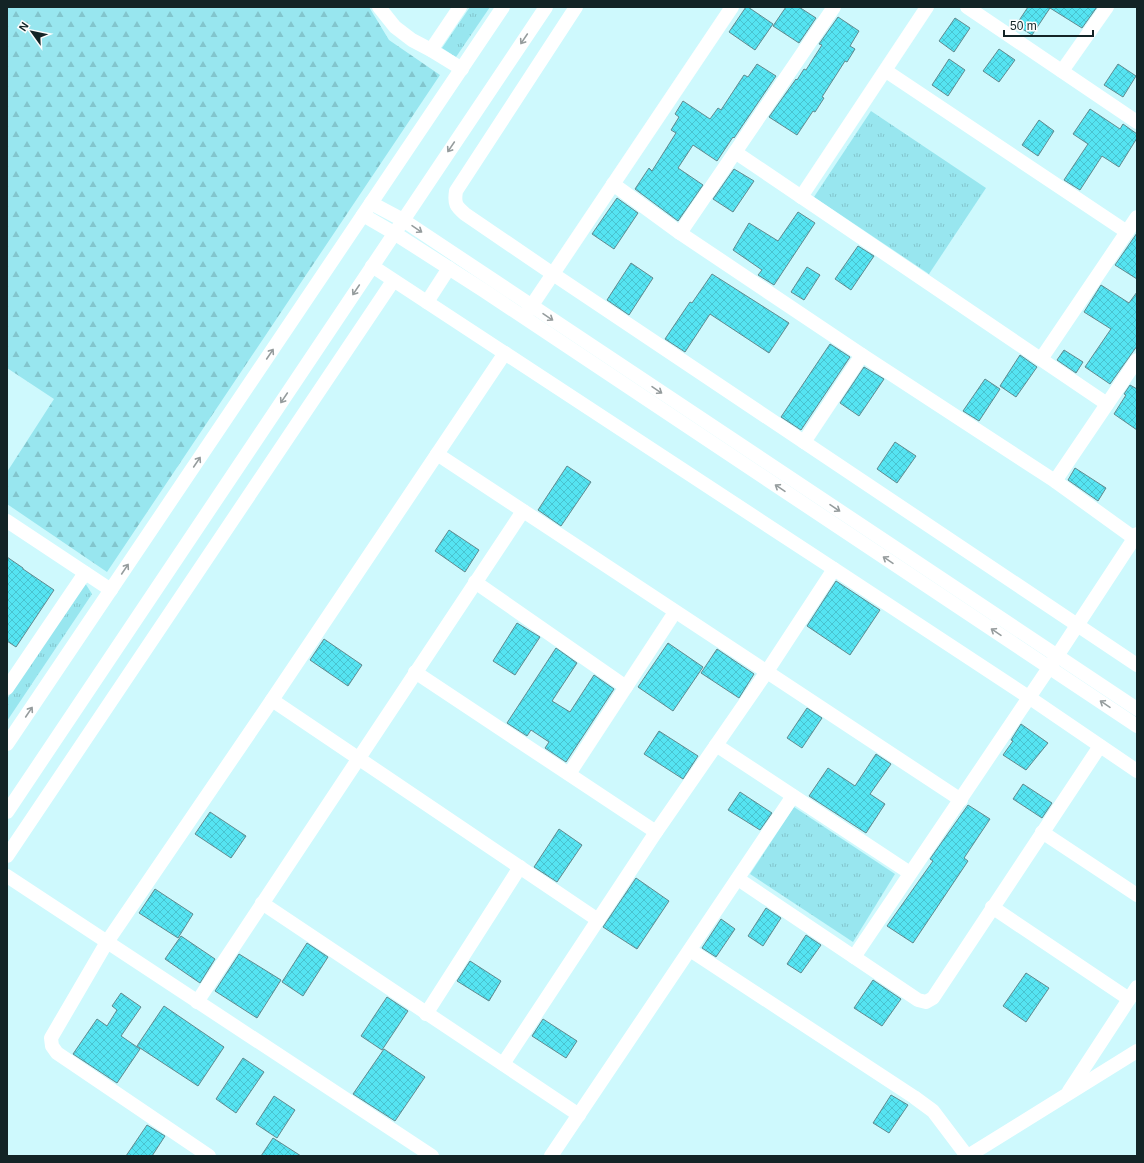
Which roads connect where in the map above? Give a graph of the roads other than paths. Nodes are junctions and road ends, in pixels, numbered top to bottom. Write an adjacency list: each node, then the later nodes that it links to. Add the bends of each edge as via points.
1 (379, 7): 11 (street, via 395,26 412,40)
2 (460, 7): 11 (street)
3 (504, 7): 12 (street)
4 (546, 7): 22 (street, one-way to 22)
5 (576, 7): 28 (street, via 456,191 455,200 457,207 465,214)
6 (732, 7): 17 (street)
7 (834, 7): 16 (street)
8 (927, 7): 13 (street)
9 (968, 7): 14 (street)
10 (1107, 7): 14 (street)
11 (431, 50): 12 (street)
12 (462, 69): 19 (street)
13 (886, 71): 18 (street); 23 (street)
14 (1062, 71): 15 (street)
15 (1137, 122)
16 (735, 152): 18 (street); 25 (street)
17 (613, 184): 25 (street); 28 (street)
18 (801, 198): 34 (street)
19 (371, 203): 20 (street); 22 (street)
20 (363, 215): 24 (street); 46 (street, one-way to 20)
21 (1137, 217): 23 (street)
22 (403, 220): 24 (street); 31 (street, one-way to 31)
23 (1127, 232): 34 (street)
24 (394, 233): 26 (street); 27 (street)
25 (680, 233): 33 (street)
26 (372, 266): 29 (street); 67 (street, one-way to 67)
27 (449, 268): 30 (street); 31 (street)
28 (553, 274): 31 (street); 37 (street)
29 (393, 281): 30 (street); 70 (street)
30 (427, 302): 32 (street)
31 (527, 312): 49 (street)
32 (504, 353): 38 (street); 43 (street)
33 (862, 355): 37 (street); 39 (street)
34 (1041, 359): 36 (street)
35 (1137, 360): 36 (street)
36 (1107, 404): 39 (street)
37 (804, 442): 48 (street)
38 (437, 454): 40 (street); 56 (street)
39 (1055, 481): 42 (street)
40 (522, 511): 45 (street); 47 (street)
41 (7, 521): 44 (street)
42 (1136, 536): 48 (street)
43 (834, 569): 52 (street); 55 (street)
44 (85, 573): 46 (street); 54 (street)
45 (475, 582): 51 (street); 53 (street)
46 (111, 590): 59 (street, one-way to 46)
47 (675, 612): 52 (street); 53 (street)
48 (1077, 625): 49 (street); 50 (street)
49 (1054, 662): 55 (street); 57 (street); 58 (street, one-way to 49)
50 (1137, 665)
51 (416, 672): 62 (street); 64 (street)
52 (766, 673): 60 (street); 66 (street)
53 (626, 687): 64 (street)
54 (7, 688)
55 (1030, 698): 61 (street); 66 (street)
56 (272, 700): 62 (street); 79 (street)
57 (1137, 709)
58 (1137, 726)
59 (7, 744)
60 (716, 745): 65 (street); 68 (street)
61 (1100, 746): 63 (street); 69 (street)
62 (359, 758): 71 (street); 76 (street)
63 (1137, 770)
64 (569, 774): 68 (street)
65 (793, 796): 72 (street); 74 (street)
66 (960, 800): 72 (street)
67 (7, 812)
68 (656, 832): 78 (street)
69 (1042, 832): 75 (street); 77 (street)
70 (7, 856)
71 (520, 867): 78 (street); 84 (street)
72 (910, 873): 81 (street)
73 (7, 876): 79 (street)
74 (738, 879): 80 (street); 81 (street)
75 (1137, 895)
76 (262, 903): 83 (street); 84 (street)
77 (992, 907): 81 (street, via 932,998 926,1002 918,1000); 82 (street)
78 (598, 920): 86 (street)
79 (107, 942): 83 (street); 89 (street, via 54,1030 52,1046 57,1053)
80 (690, 950): 88 (street); 92 (street, via 914,1097 932,1111)
81 (854, 957)
82 (1133, 993): 87 (street)
83 (197, 1002): 90 (street)
84 (426, 1014): 86 (street)
85 (1137, 1051): 87 (street)
86 (503, 1064): 88 (street)
87 (1066, 1095): 92 (street)
88 (579, 1115): 91 (street)
89 (209, 1156)
90 (432, 1156)
91 (551, 1156)
92 (968, 1156)

